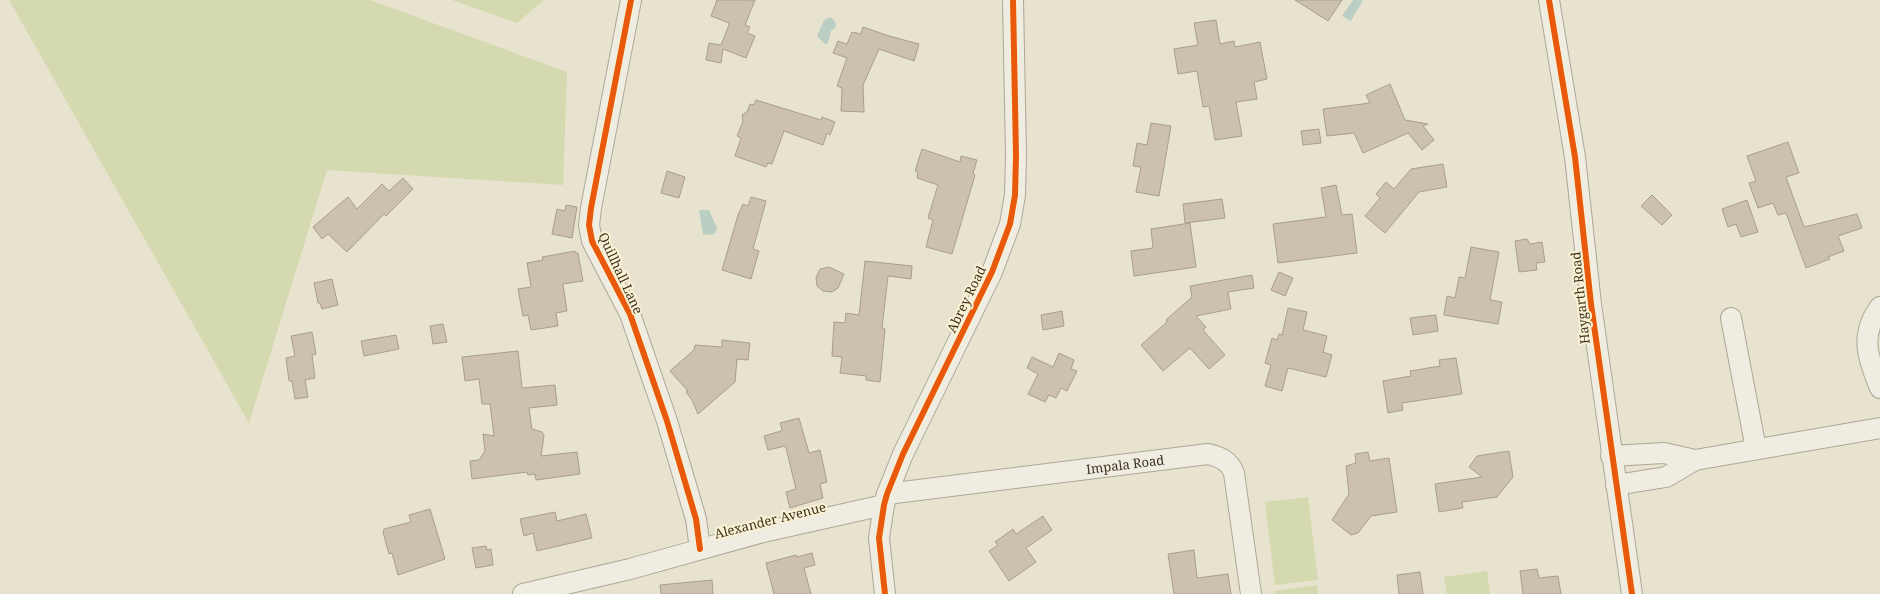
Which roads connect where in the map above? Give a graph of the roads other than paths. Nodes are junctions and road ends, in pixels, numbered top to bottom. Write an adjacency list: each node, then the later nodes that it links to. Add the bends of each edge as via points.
1 (631, 0): 13 (street, Quillhall Lane, via 591,208 590,234 596,251 630,314 667,421 692,506)
2 (1012, 0): 12 (street, Abrey Road, via 1016,163 1010,224 992,272 902,454)
3 (1549, 0): 9 (street, Haygarth Road, via 1575,157 1590,304)
4 (1880, 307): 6 (street, via 1871,321 1867,340 1869,360)
5 (1731, 318): 8 (street)
6 (1880, 388)
7 (1880, 428): 8 (street)
8 (1756, 449): 10 (street)
9 (1611, 456): 10 (street, via 1664,453); 11 (street, Haygarth Road)
10 (1695, 460): 11 (street, via 1666,477)
11 (1616, 485): 17 (street, Haygarth Road)
12 (885, 500): 13 (street, Alexander Avenue); 15 (street, Abrey Road, via 879,538); 16 (street, Impala Road, via 1122,464 1208,454 1225,460 1234,473)
13 (700, 548): 14 (street, Alexander Avenue, via 630,569)
14 (523, 594)
15 (885, 594)
16 (1250, 594)
17 (1632, 594)

